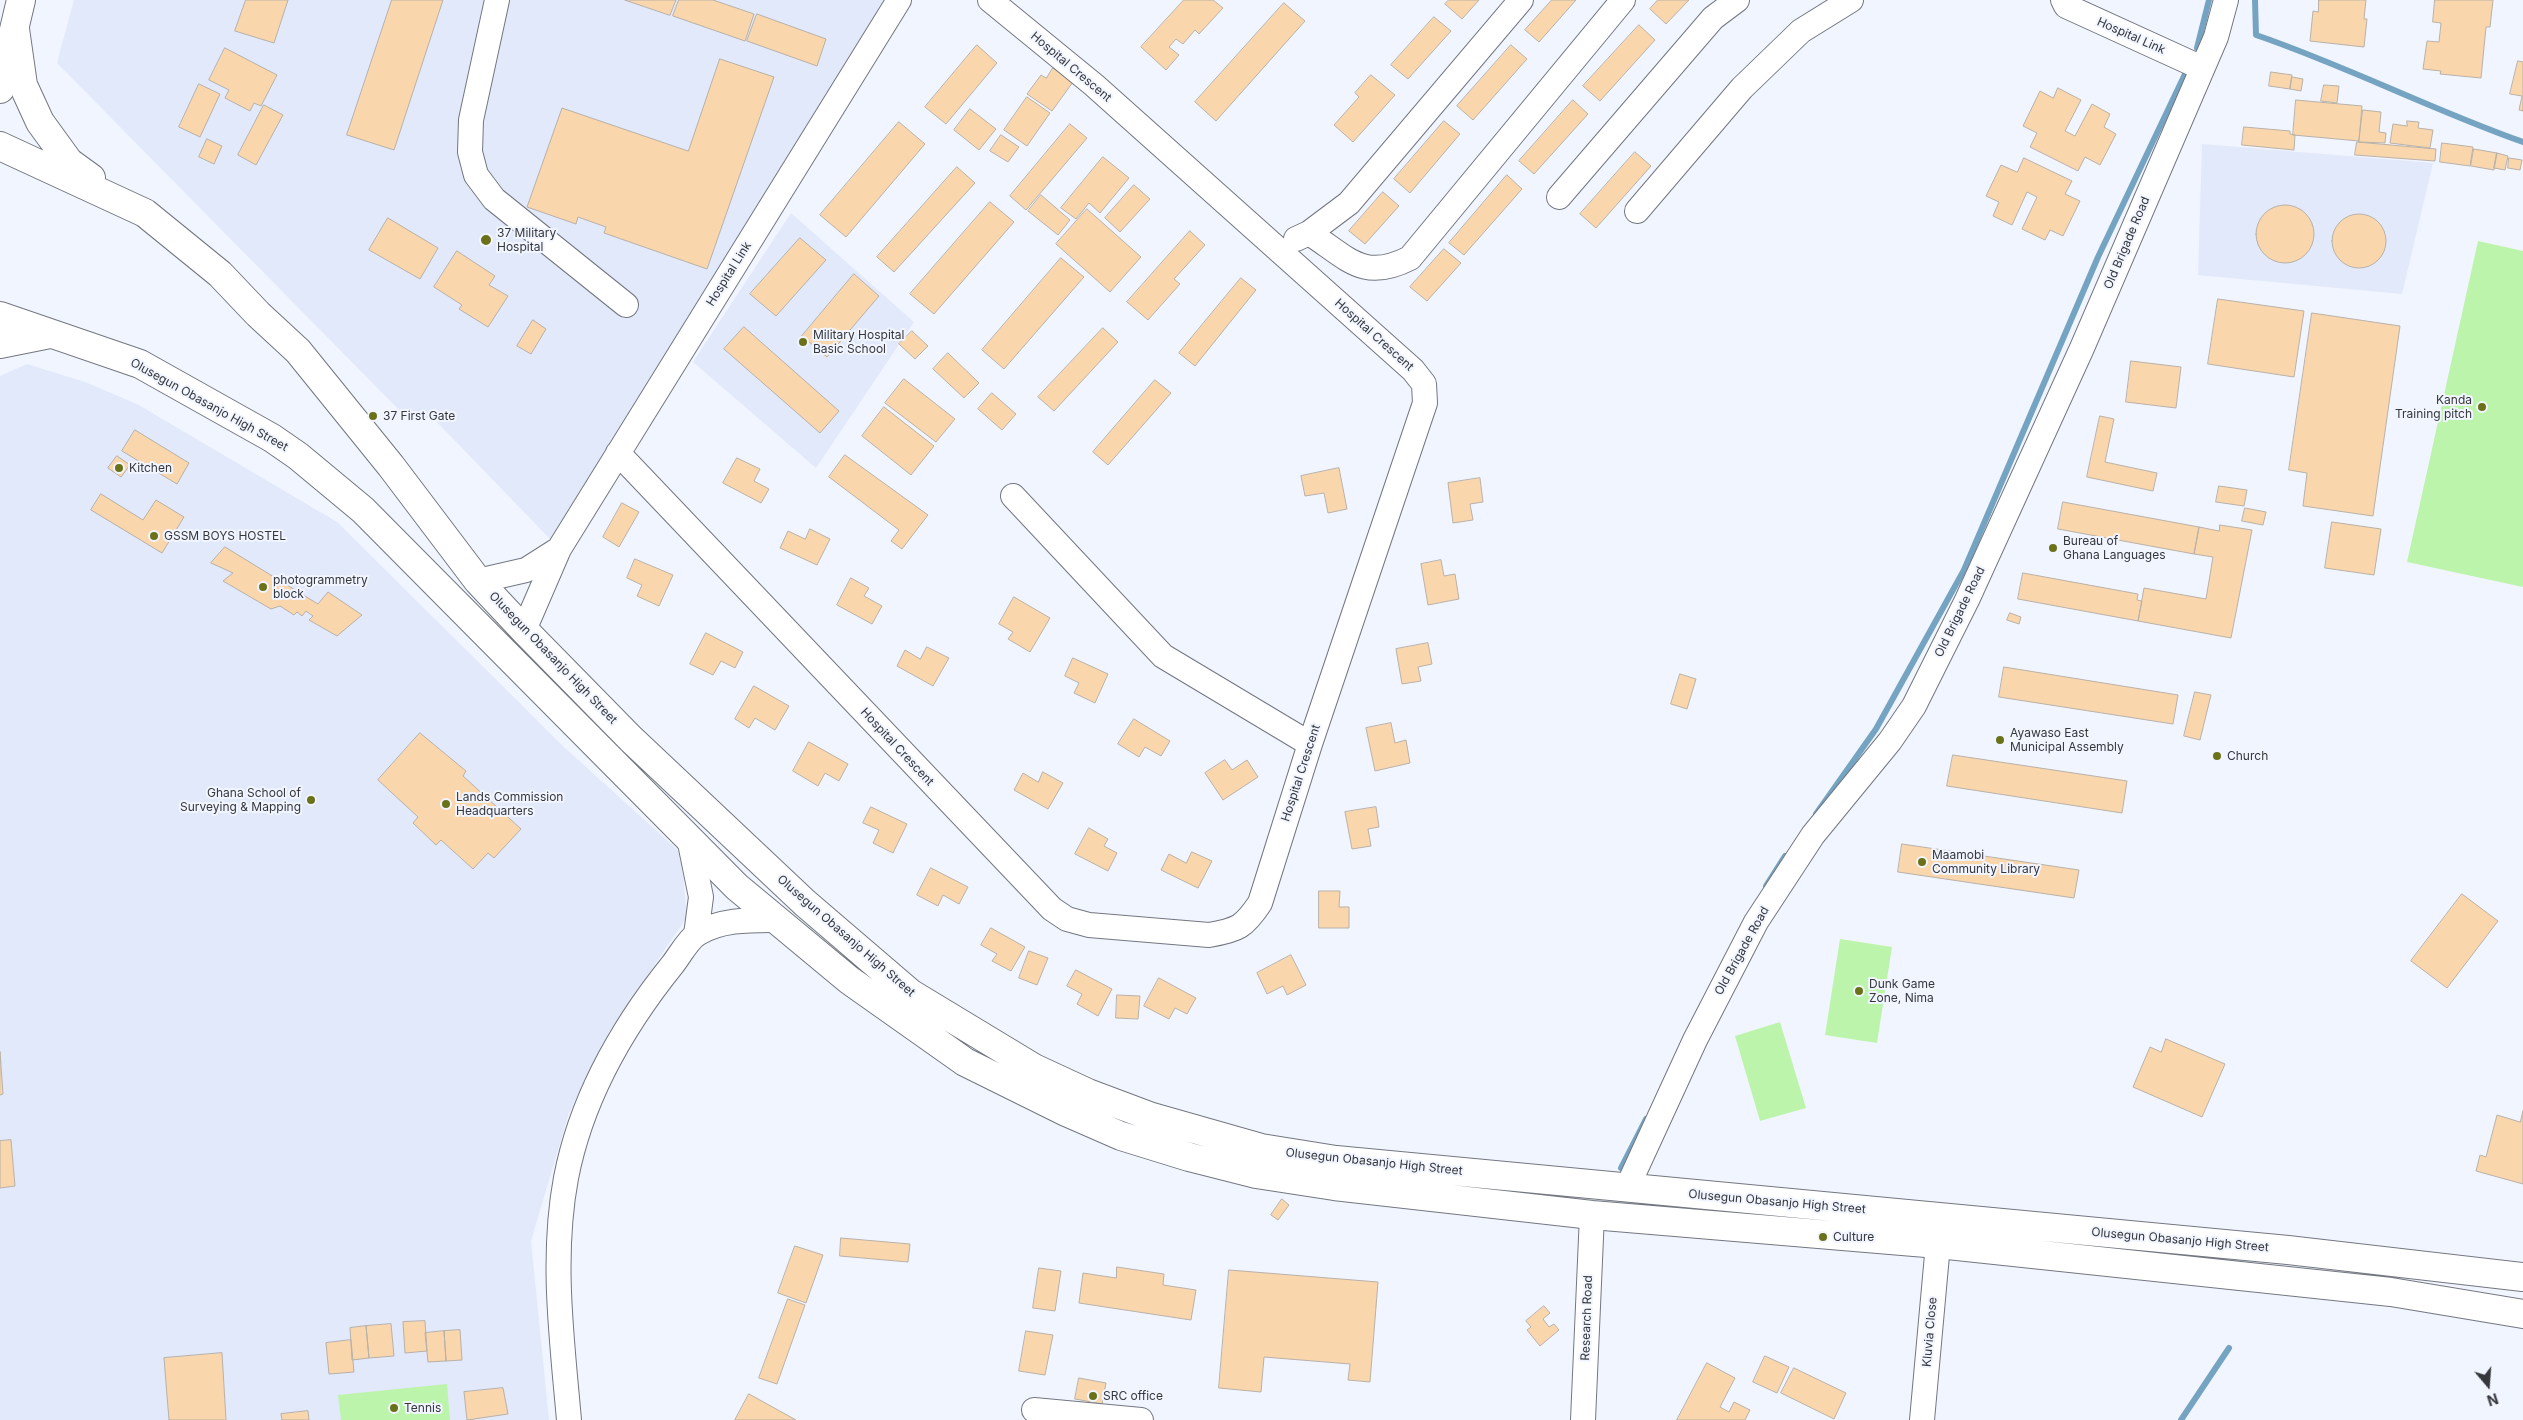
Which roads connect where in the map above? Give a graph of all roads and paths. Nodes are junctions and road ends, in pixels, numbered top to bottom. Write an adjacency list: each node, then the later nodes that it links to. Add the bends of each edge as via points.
1 (21, 0): 11 (main road)
2 (497, 0): 20 (street, via 471,120 470,152 476,175 494,199)
3 (899, 0): 24 (street, Hospital Link)
4 (990, 0): 19 (street, Hospital Crescent, via 1094,85)
5 (1521, 0): 18 (street, via 1349,203)
6 (1622, 0): 18 (street, via 1410,258 1378,270 1362,268)
7 (1737, 0): 15 (street, via 1713,18)
8 (1851, 0): 16 (street, via 1802,31 1742,88)
9 (2063, 0): 12 (street, Hospital Link, via 2066,6)
10 (2226, 0): 12 (street, Old Brigade Road, via 2216,37)
11 (15, 28): 13 (main road); 17 (main road, via 23,85 40,122 68,162)
12 (2202, 68): 33 (street, Old Brigade Road, via 2078,357 1967,600 1914,706 1890,741 1813,835 1756,922 1695,1040)
13 (0, 89)
14 (0, 146): 17 (main road, Olusegun Obasanjo High Street)
15 (1559, 197)
16 (1638, 211)
17 (145, 213): 27 (main road, Olusegun Obasanjo High Street, via 220,274 298,351)
18 (1309, 233): 19 (street)
19 (1278, 248): 29 (street, Hospital Crescent, via 1413,370 1424,384 1425,403)
20 (626, 305)
21 (0, 316): 22 (main road, Olusegun Obasanjo High Street)
22 (54, 333): 23 (main road); 30 (main road, Olusegun Obasanjo High Street, via 140,364 272,438 304,460 363,510)
23 (0, 344)
24 (618, 453): 26 (street, Hospital Link); 29 (street, Hospital Crescent, via 1042,900 1068,919 1089,925 1209,935 1247,922 1260,903)
25 (1013, 496): 29 (street, via 1163,656)
26 (559, 549): 27 (street, Hospital Link, via 526,570); 28 (street, Hospital Link)
27 (478, 580): 28 (main road, Olusegun Obasanjo High Street)
28 (524, 630): 33 (main road, Olusegun Obasanjo High Street, via 631,739 828,922 910,993 1034,1068 1152,1117 1262,1148 1336,1160)
29 (1310, 744)
30 (689, 838): 31 (main road, Olusegun Obasanjo High Street, via 737,887); 32 (street, via 701,897)
31 (778, 920): 32 (street, via 739,920); 34 (main road, Olusegun Obasanjo High Street, via 849,980 965,1062 1121,1136 1256,1174)
32 (696, 935): 39 (street, via 645,999 597,1082 566,1179 560,1243 559,1308)
33 (1627, 1188): 36 (main road, Olusegun Obasanjo High Street, via 2278,1250)
34 (1592, 1215): 35 (main road, Olusegun Obasanjo High Street); 41 (street, Research Road)
35 (1938, 1244): 37 (main road, Olusegun Obasanjo High Street, via 2390,1292); 42 (street, Kluvia Close)
36 (2523, 1277)
37 (2523, 1314)
38 (1034, 1410): 40 (street)
39 (569, 1420)
40 (1141, 1420)
41 (1583, 1420)
42 (1922, 1420)

